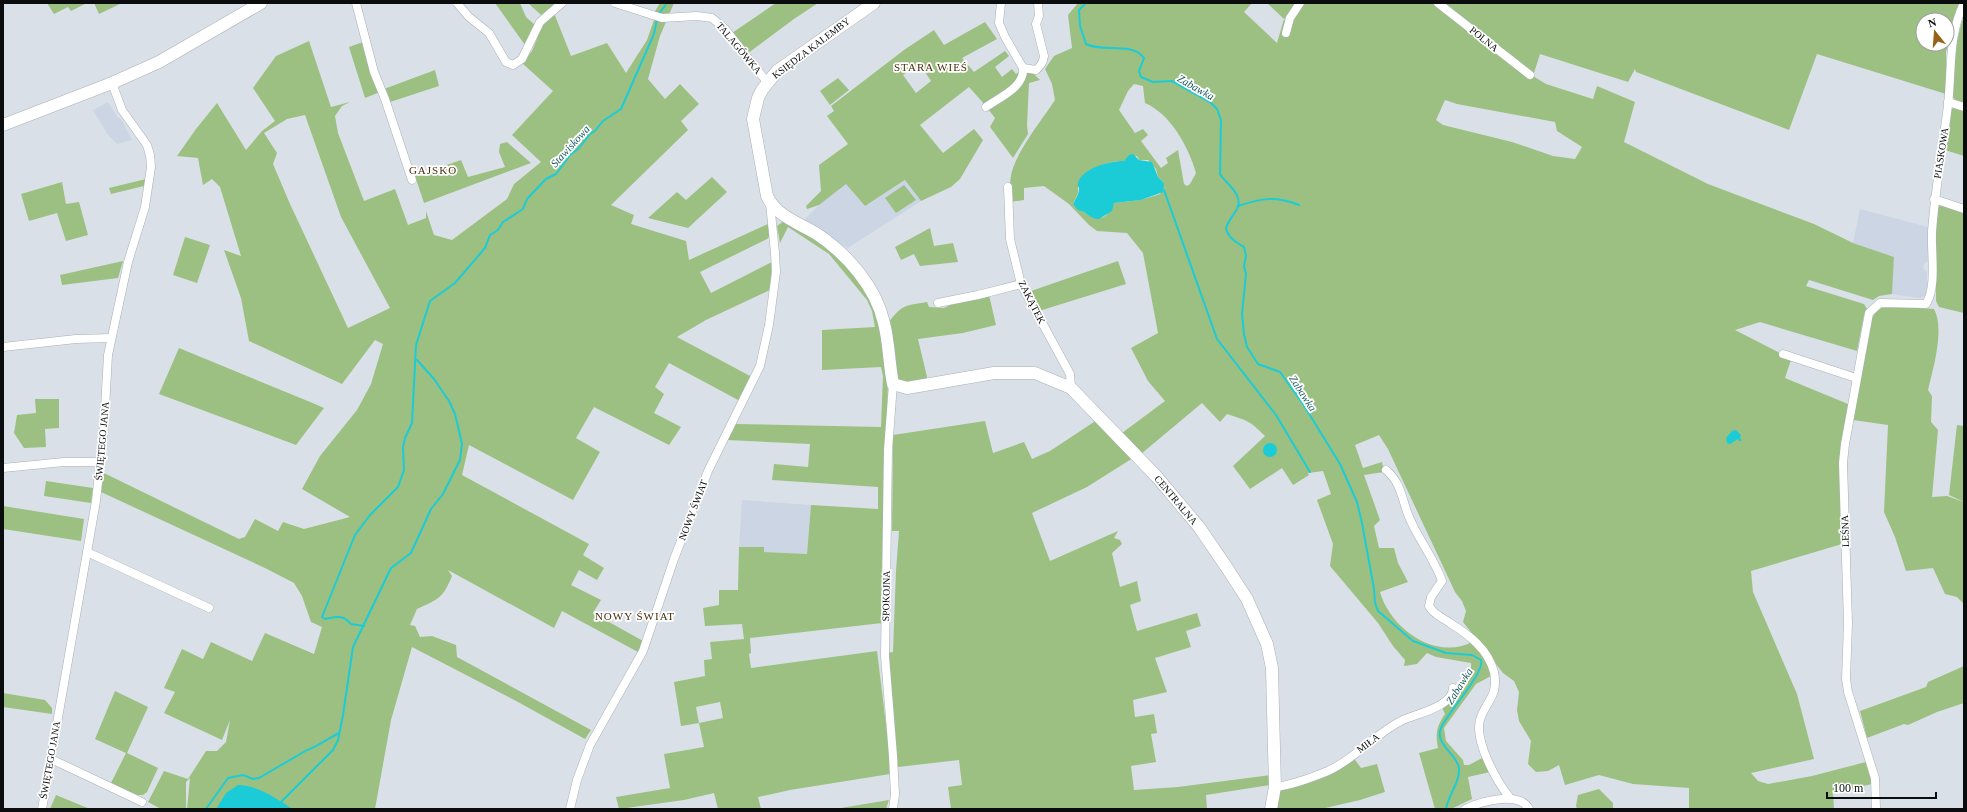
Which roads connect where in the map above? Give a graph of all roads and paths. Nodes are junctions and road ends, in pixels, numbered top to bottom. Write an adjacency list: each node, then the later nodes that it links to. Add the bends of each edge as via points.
1 (261, 3): 16 (street, via 173,55)
2 (356, 3): 21 (street, via 374,72 386,99)
3 (457, 3): 4 (street, via 469,17 489,33 506,62 513,65 522,59 540,22)
4 (562, 3)
5 (615, 3): 15 (street, TALAGÓWKA, via 658,17 712,18 725,29)
6 (874, 3): 15 (street, KSIĘDZA KALEMBY, via 806,50)
7 (1001, 3): 13 (street, via 999,23)
8 (1038, 3): 13 (street, via 1039,16 1036,24 1044,56 1042,65 1036,70)
9 (1300, 3): 12 (street, via 1290,18)
10 (1438, 3): 14 (street, POLNA)
11 (1963, 8): 17 (street, PIASKOWA, via 1950,54)
12 (1286, 33)
13 (1023, 68): 18 (street, via 1022,80)
14 (1530, 75)
15 (767, 82): 24 (street, KSIĘDZA KALEMBY, via 758,98 753,119)
16 (112, 83): 20 (street); 29 (street, ŚWIĘTEGO JANA, via 122,110 144,140 151,160 145,207 128,262)
17 (1948, 102): 19 (street); 23 (street, PIASKOWA)
18 (986, 107)
19 (1964, 107)
20 (3, 125)
21 (412, 180)
22 (1008, 187): 26 (street, ZAKĄTEK, via 1010,239)
23 (1934, 199): 25 (street); 28 (street, PIASKOWA, via 1932,295)
24 (770, 203): 33 (street, via 780,213 835,248 870,289 879,304 884,324); 47 (street, NOWY ŚWIAT, via 776,272 768,331 760,366 708,471 674,559 643,651 590,745)
25 (1964, 209)
26 (1021, 284): 27 (street, via 978,296); 34 (street, ZAKĄTEK, via 1070,374)
27 (938, 303)
28 (1926, 304): 32 (street, LEŚNA, via 1877,304 1869,313)
29 (111, 338): 30 (street); 35 (street, ŚWIĘTEGO JANA)
30 (3, 347)
31 (1783, 354): 32 (street)
32 (1856, 378): 51 (street, LEŚNA, via 1843,463 1848,623 1846,679 1875,778)
33 (893, 384): 34 (street, CENTRALNA, via 907,388 994,373 1035,373); 48 (street, SPOKOJNA, via 888,450 885,656 895,794)
34 (1070, 388): 42 (street, CENTRALNA, via 1163,483 1199,527 1247,599 1267,644 1272,668)
35 (100, 462): 36 (street, via 64,462); 38 (street, ŚWIĘTEGO JANA)
36 (3, 468)
37 (1386, 470): 43 (street, via 1398,483 1409,517 1442,581 1429,606 1435,614 1476,641 1494,672 1494,690 1480,720 1479,730 1492,770)
38 (88, 552): 39 (street); 41 (street, ŚWIĘTEGO JANA)
39 (209, 608)
40 (1453, 688): 42 (street, MIŁA, via 1450,696 1431,710 1388,728 1329,770 1288,786)
41 (51, 759): 44 (street); 46 (street, ŚWIĘTEGO JANA)
42 (1275, 787): 49 (street, CENTRALNA)
43 (1510, 798): 45 (street, via 1523,802); 50 (street)
44 (142, 802)
45 (1529, 808)
46 (42, 809)
47 (570, 809)
48 (893, 809)
49 (1271, 809)
50 (1465, 809)
51 (1876, 809)

